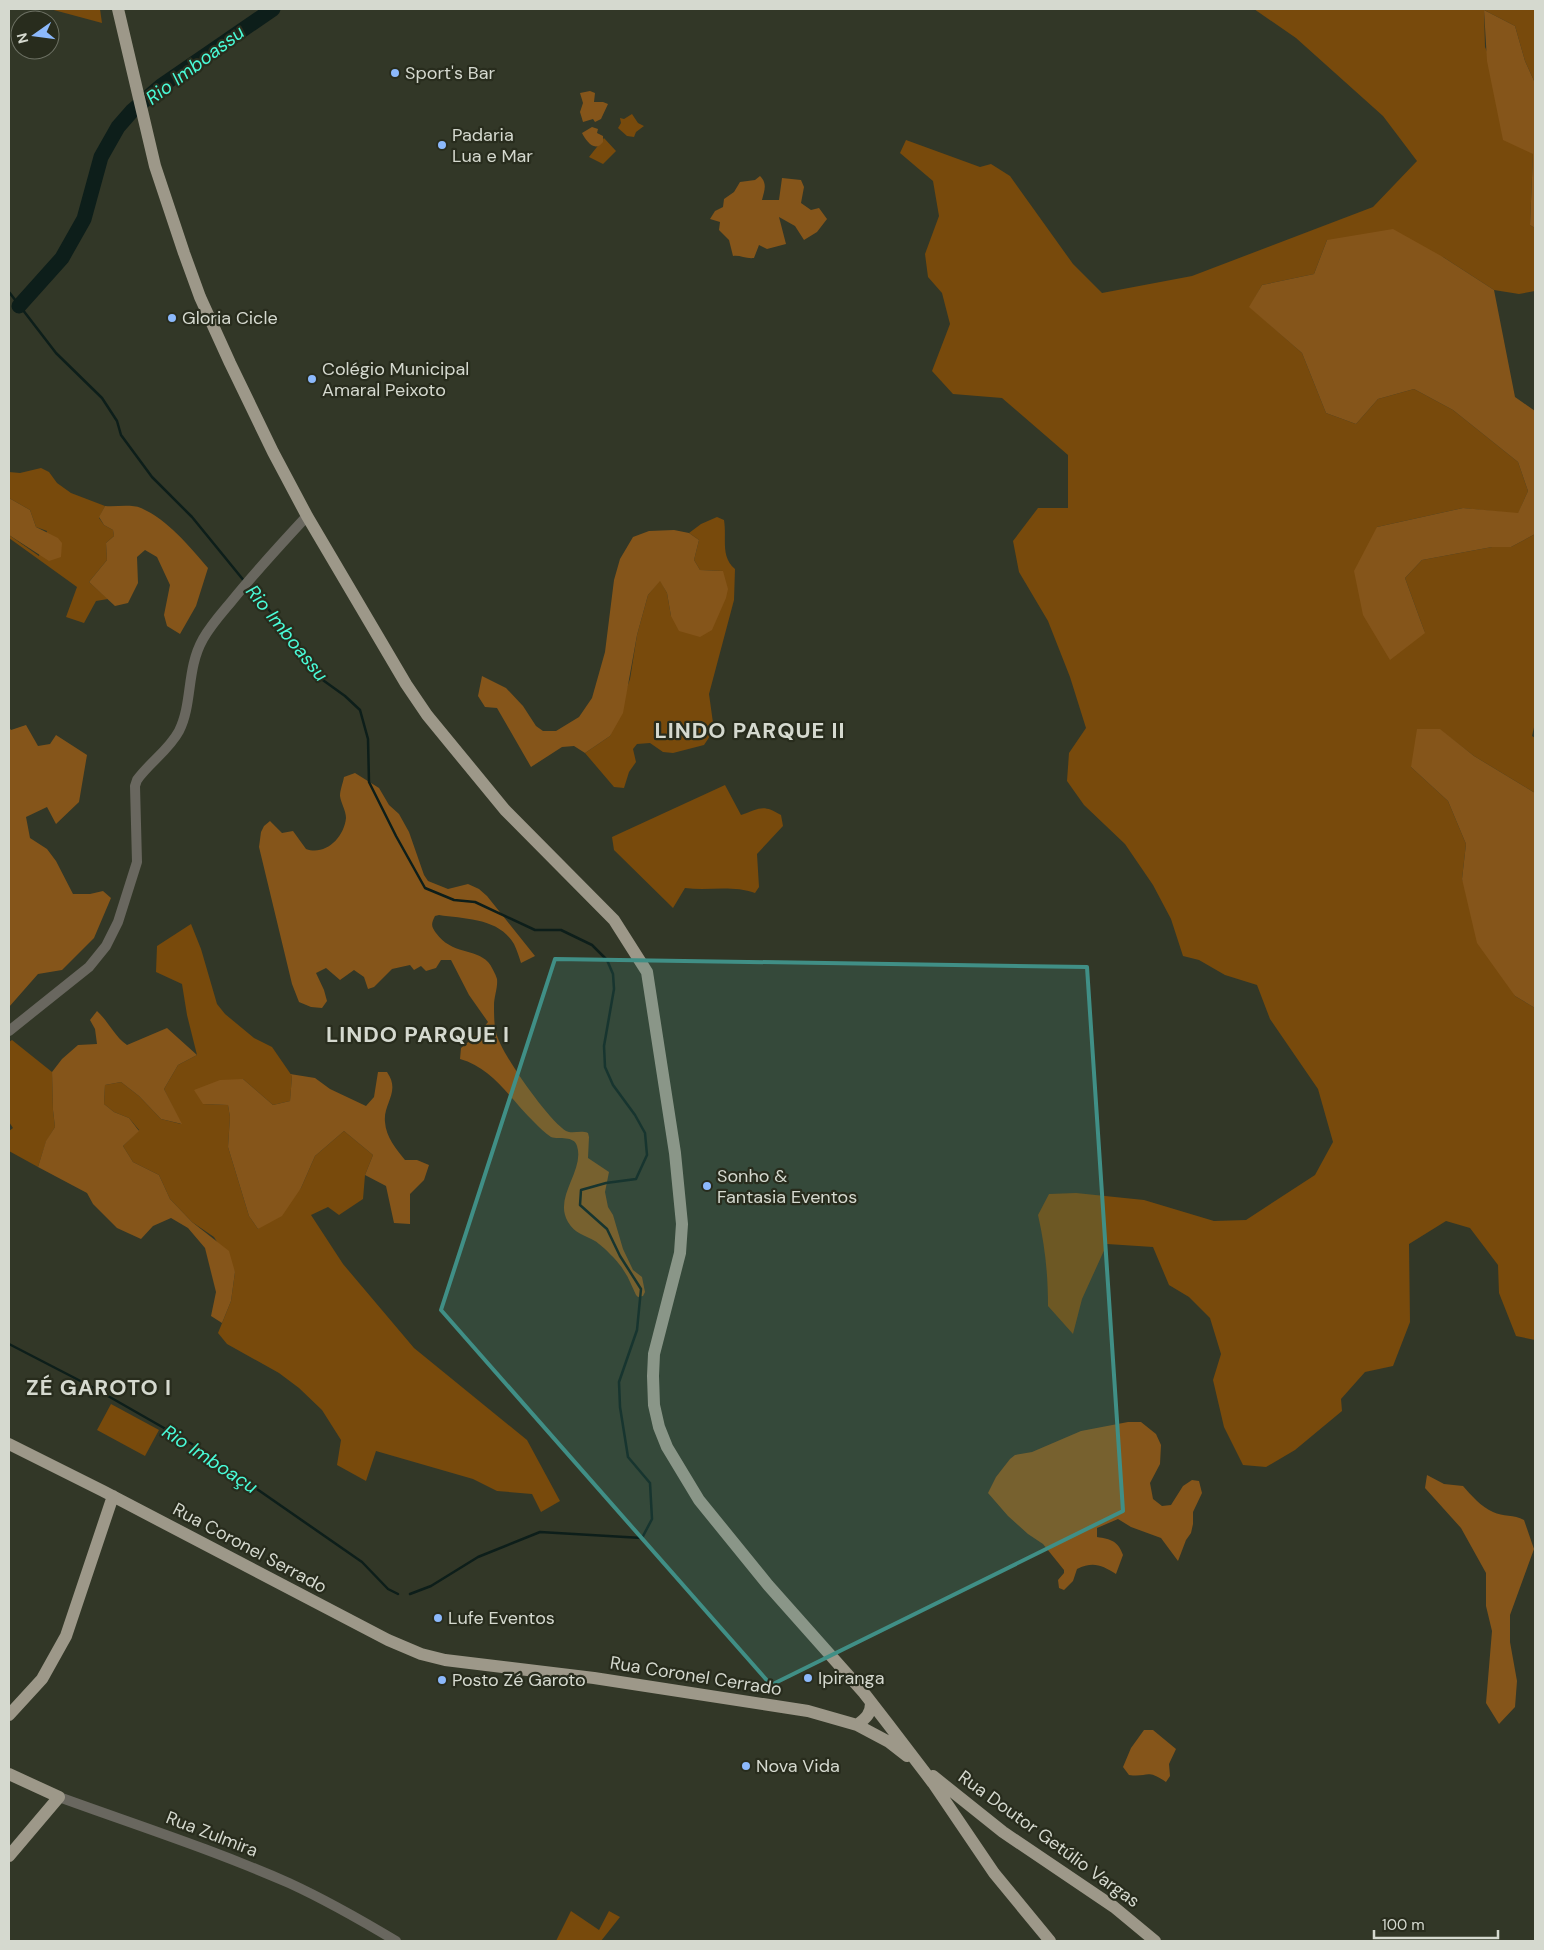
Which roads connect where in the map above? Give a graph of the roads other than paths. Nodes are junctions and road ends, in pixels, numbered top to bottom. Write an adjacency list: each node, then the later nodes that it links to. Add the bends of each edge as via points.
1 (118, 9): 2 (main road, via 155,166 200,297)
2 (307, 516): 3 (street, via 243,585 212,626 196,655 179,730 137,780 137,862 118,922 106,946 89,967); 7 (main road, via 427,715 505,810 614,920 647,972 675,1153 682,1224 680,1253 654,1354 654,1405 659,1428 699,1500)
3 (9, 1030)
4 (9, 1444): 5 (main road, Rua Coronel Serrado)
5 (113, 1496): 6 (main road, Rua Coronel Serrado, via 410,1650); 8 (main road, via 66,1636 42,1679)
6 (481, 1664): 9 (main road, Rua Coronel Cerrado, via 808,1711)
7 (870, 1702): 9 (main road, via 871,1710); 10 (main road)
8 (9, 1715)
9 (858, 1725): 10 (main road, Rua Coronel Cerrado, via 889,1742)
10 (922, 1767): 13 (main road, Rua Doutor Getúlio Vargas); 14 (main road)
11 (9, 1774): 12 (main road, Rua Zulmira)
12 (60, 1797): 15 (main road); 16 (street, Rua Zulmira, via 290,1884)
13 (980, 1814): 14 (main road, via 972,1816); 18 (main road, Rua Doutor Getúlio Vargas, via 1114,1907)
14 (964, 1829): 17 (main road, via 994,1873)
15 (9, 1856)
16 (396, 1941)
17 (1050, 1941)
18 (1156, 1941)

